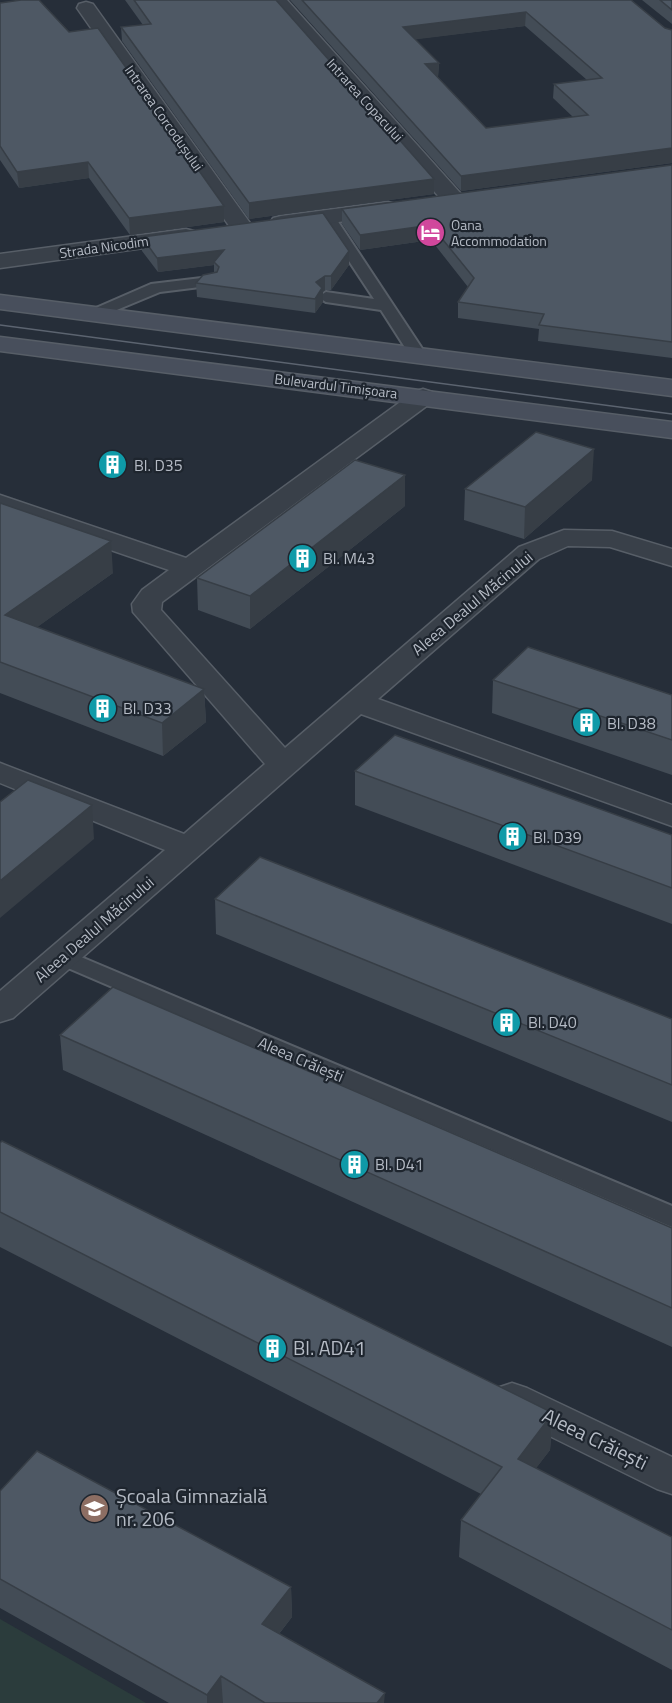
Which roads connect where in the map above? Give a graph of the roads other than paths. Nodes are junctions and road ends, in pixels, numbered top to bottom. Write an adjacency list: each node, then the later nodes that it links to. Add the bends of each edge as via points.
1 (277, 0): 4 (street, Intrarea Copacului)
2 (86, 8): 8 (street, Intrarea Corcodușului)
3 (478, 197): 4 (street)
4 (454, 200): 5 (street)
5 (431, 203)
6 (408, 206): 7 (street, Strada Nicodim)
7 (328, 217): 8 (street, Strada Nicodim); 13 (lane)
8 (242, 228): 9 (street, Strada Nicodim)
9 (0, 261)
10 (210, 282): 14 (lane, via 157,287)
11 (326, 297): 13 (lane)
12 (0, 303): 14 (main road)
13 (387, 306): 16 (lane)
14 (95, 314): 16 (main road)
15 (0, 344): 18 (main road, Bulevardul Timișoara)
16 (419, 356): 17 (main road)
17 (672, 388)
18 (423, 397): 19 (main road, Bulevardul Timișoara); 22 (street)
19 (672, 430)
20 (0, 503): 22 (street)
21 (672, 558): 23 (street, Aleea Dealul Măcinului, via 612,539 564,538 529,553)
22 (189, 568): 24 (street, via 152,596 146,604 147,612)
23 (356, 702): 24 (street, Aleea Dealul Măcinului); 26 (street)
24 (283, 765): 27 (street, Aleea Dealul Măcinului)
25 (0, 772): 27 (street)
26 (672, 816)
27 (188, 847): 28 (street, Aleea Dealul Măcinului)
28 (62, 957): 29 (street, Aleea Dealul Măcinului); 30 (lane, Aleea Crăiești)
29 (0, 1010)
30 (672, 1217)
31 (480, 1383): 32 (street, Aleea Crăiești)
32 (672, 1477)

